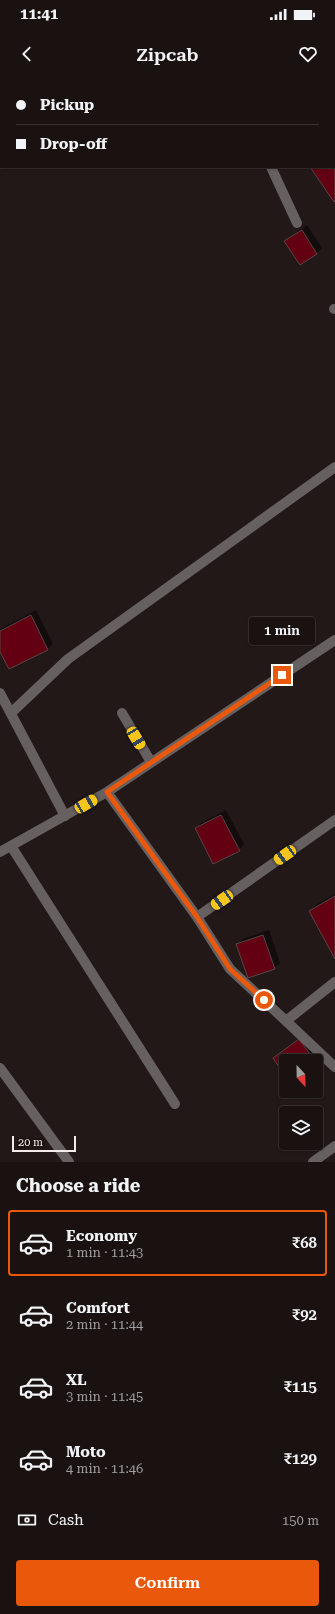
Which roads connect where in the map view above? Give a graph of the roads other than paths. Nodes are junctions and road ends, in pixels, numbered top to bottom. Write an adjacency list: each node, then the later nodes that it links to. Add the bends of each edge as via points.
1 (271, 168): 2 (street)
2 (297, 223)
3 (335, 467): 6 (street, via 68,659)
4 (335, 640): 8 (street)
5 (0, 693): 6 (street)
6 (11, 713): 10 (street)
7 (122, 713): 8 (street)
8 (151, 762): 9 (street)
9 (107, 792): 10 (street); 14 (street)
10 (64, 816): 12 (street)
11 (335, 820): 14 (street)
12 (11, 846): 13 (street); 19 (street)
13 (0, 852)
14 (197, 917): 16 (street, via 230,969)
15 (335, 982): 16 (street)
16 (286, 1020): 17 (street)
17 (335, 1067)
18 (0, 1068): 21 (street)
19 (175, 1104)
20 (335, 1146): 22 (street)
21 (69, 1162)
22 (313, 1162)

